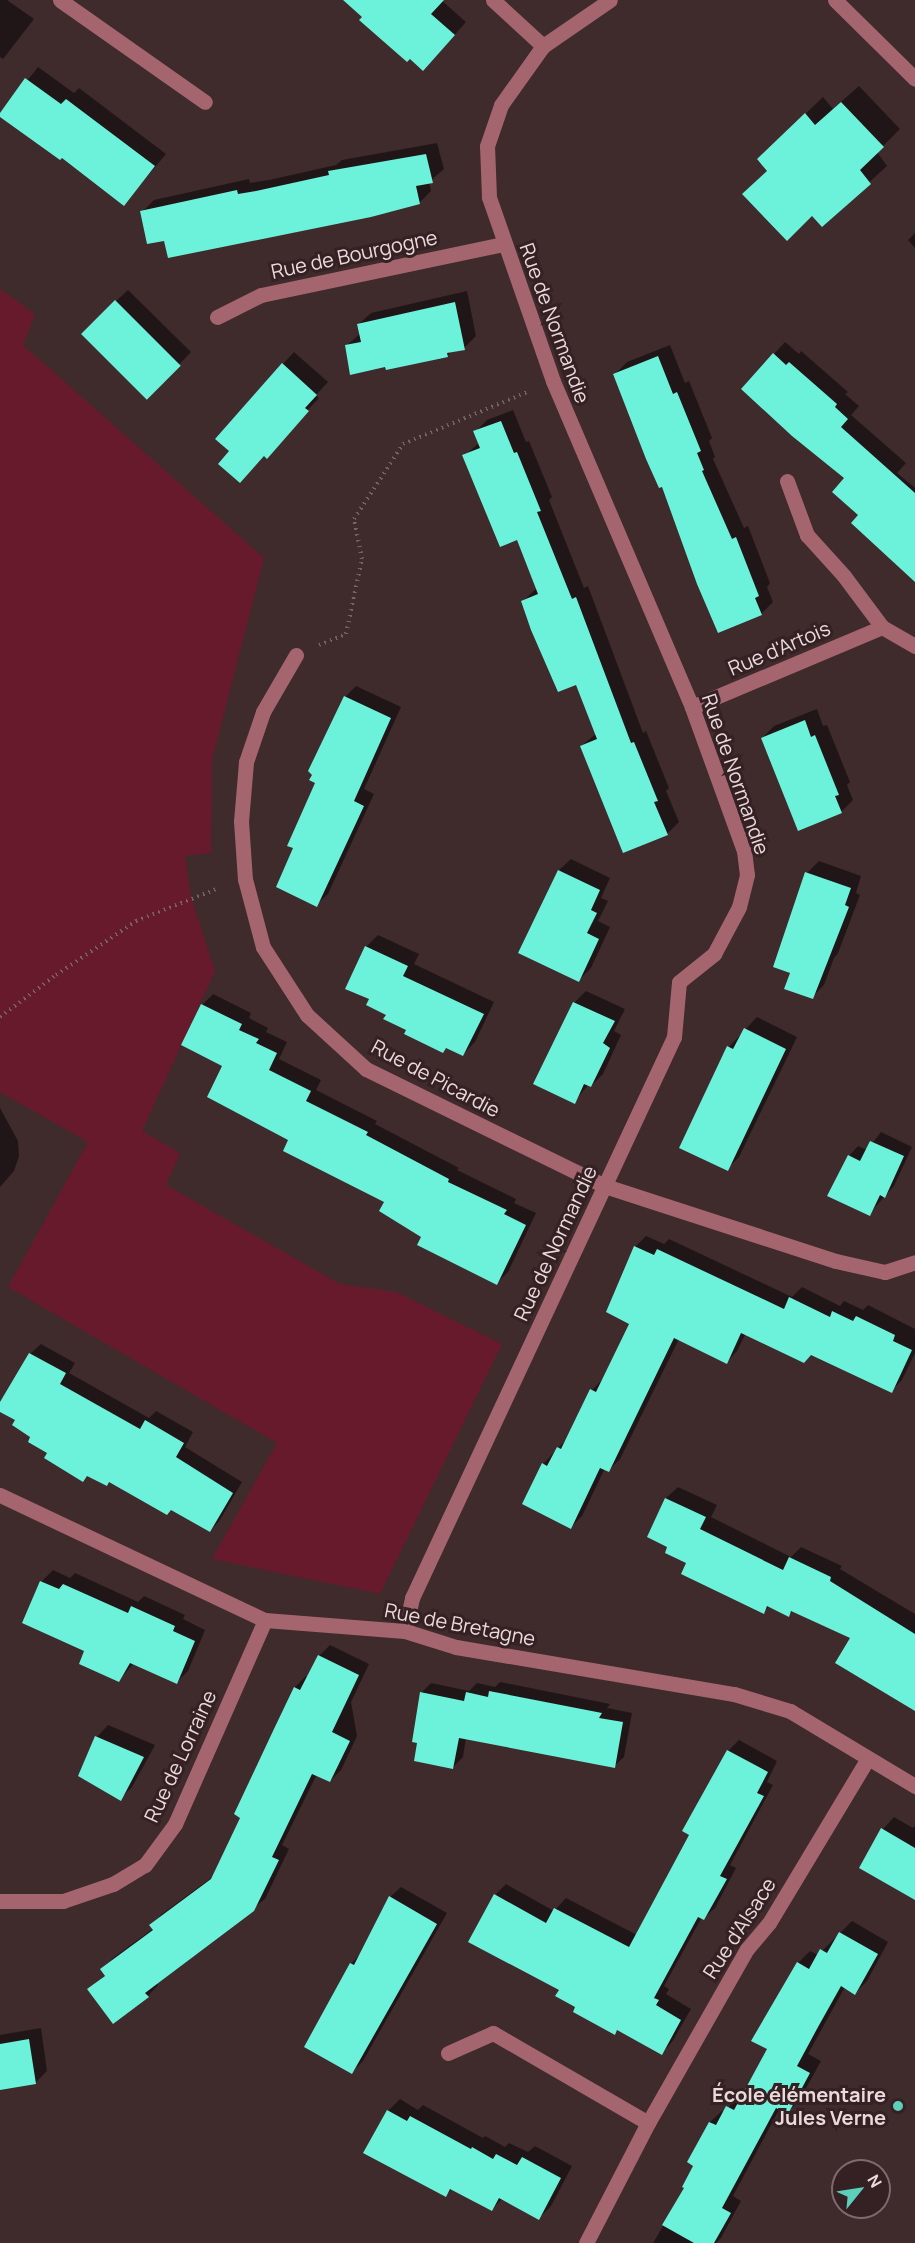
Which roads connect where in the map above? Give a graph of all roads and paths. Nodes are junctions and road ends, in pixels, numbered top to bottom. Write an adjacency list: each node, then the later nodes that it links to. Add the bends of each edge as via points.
1 (60, 0): 7 (street)
2 (493, 0): 5 (street)
3 (610, 0): 5 (street)
4 (835, 0): 6 (street)
5 (543, 46): 8 (street, Rue de Normandie, via 501,105 487,146 489,197)
6 (915, 79)
7 (205, 102)
8 (503, 244): 9 (street, Rue de Bourgogne, via 261,295); 10 (street, Rue de Normandie)
9 (217, 317)
10 (553, 381): 14 (path, via 403,444 354,519 362,559 346,634); 15 (street, Rue de Normandie)
11 (787, 481): 12 (street, via 807,534)
12 (882, 627): 13 (street); 15 (street, Rue d'Artois)
13 (915, 646)
14 (296, 655): 16 (street, Rue de Picardie, via 263,712 246,762 241,821)
15 (692, 707): 18 (street, Rue de Normandie, via 744,851 747,875 739,906 714,954 679,982 674,1037)
16 (245, 879): 17 (path, via 136,921); 18 (street, Rue de Picardie, via 263,947 307,1015 366,1069)
17 (0, 1017)
18 (604, 1186): 19 (street, Rue de Picardie, via 836,1261 885,1272); 22 (street, Rue de Normandie, via 412,1598)
19 (915, 1262)
20 (0, 1495): 21 (street, Rue de Bretagne)
21 (265, 1620): 22 (street, Rue de Bretagne); 25 (street, Rue de Lorraine, via 174,1824 145,1865 113,1884 63,1901)
22 (405, 1631): 23 (street, Rue de Bretagne, via 456,1647 734,1694 790,1711)
23 (868, 1758): 24 (street, Rue de Bretagne); 27 (street, Rue d'Alsace, via 769,1923 747,1949)
24 (915, 1786)
25 (0, 1901)
26 (448, 2053): 27 (street, via 493,2033)
27 (648, 2123): 28 (street, Rue d'Alsace)
28 (586, 2243)

